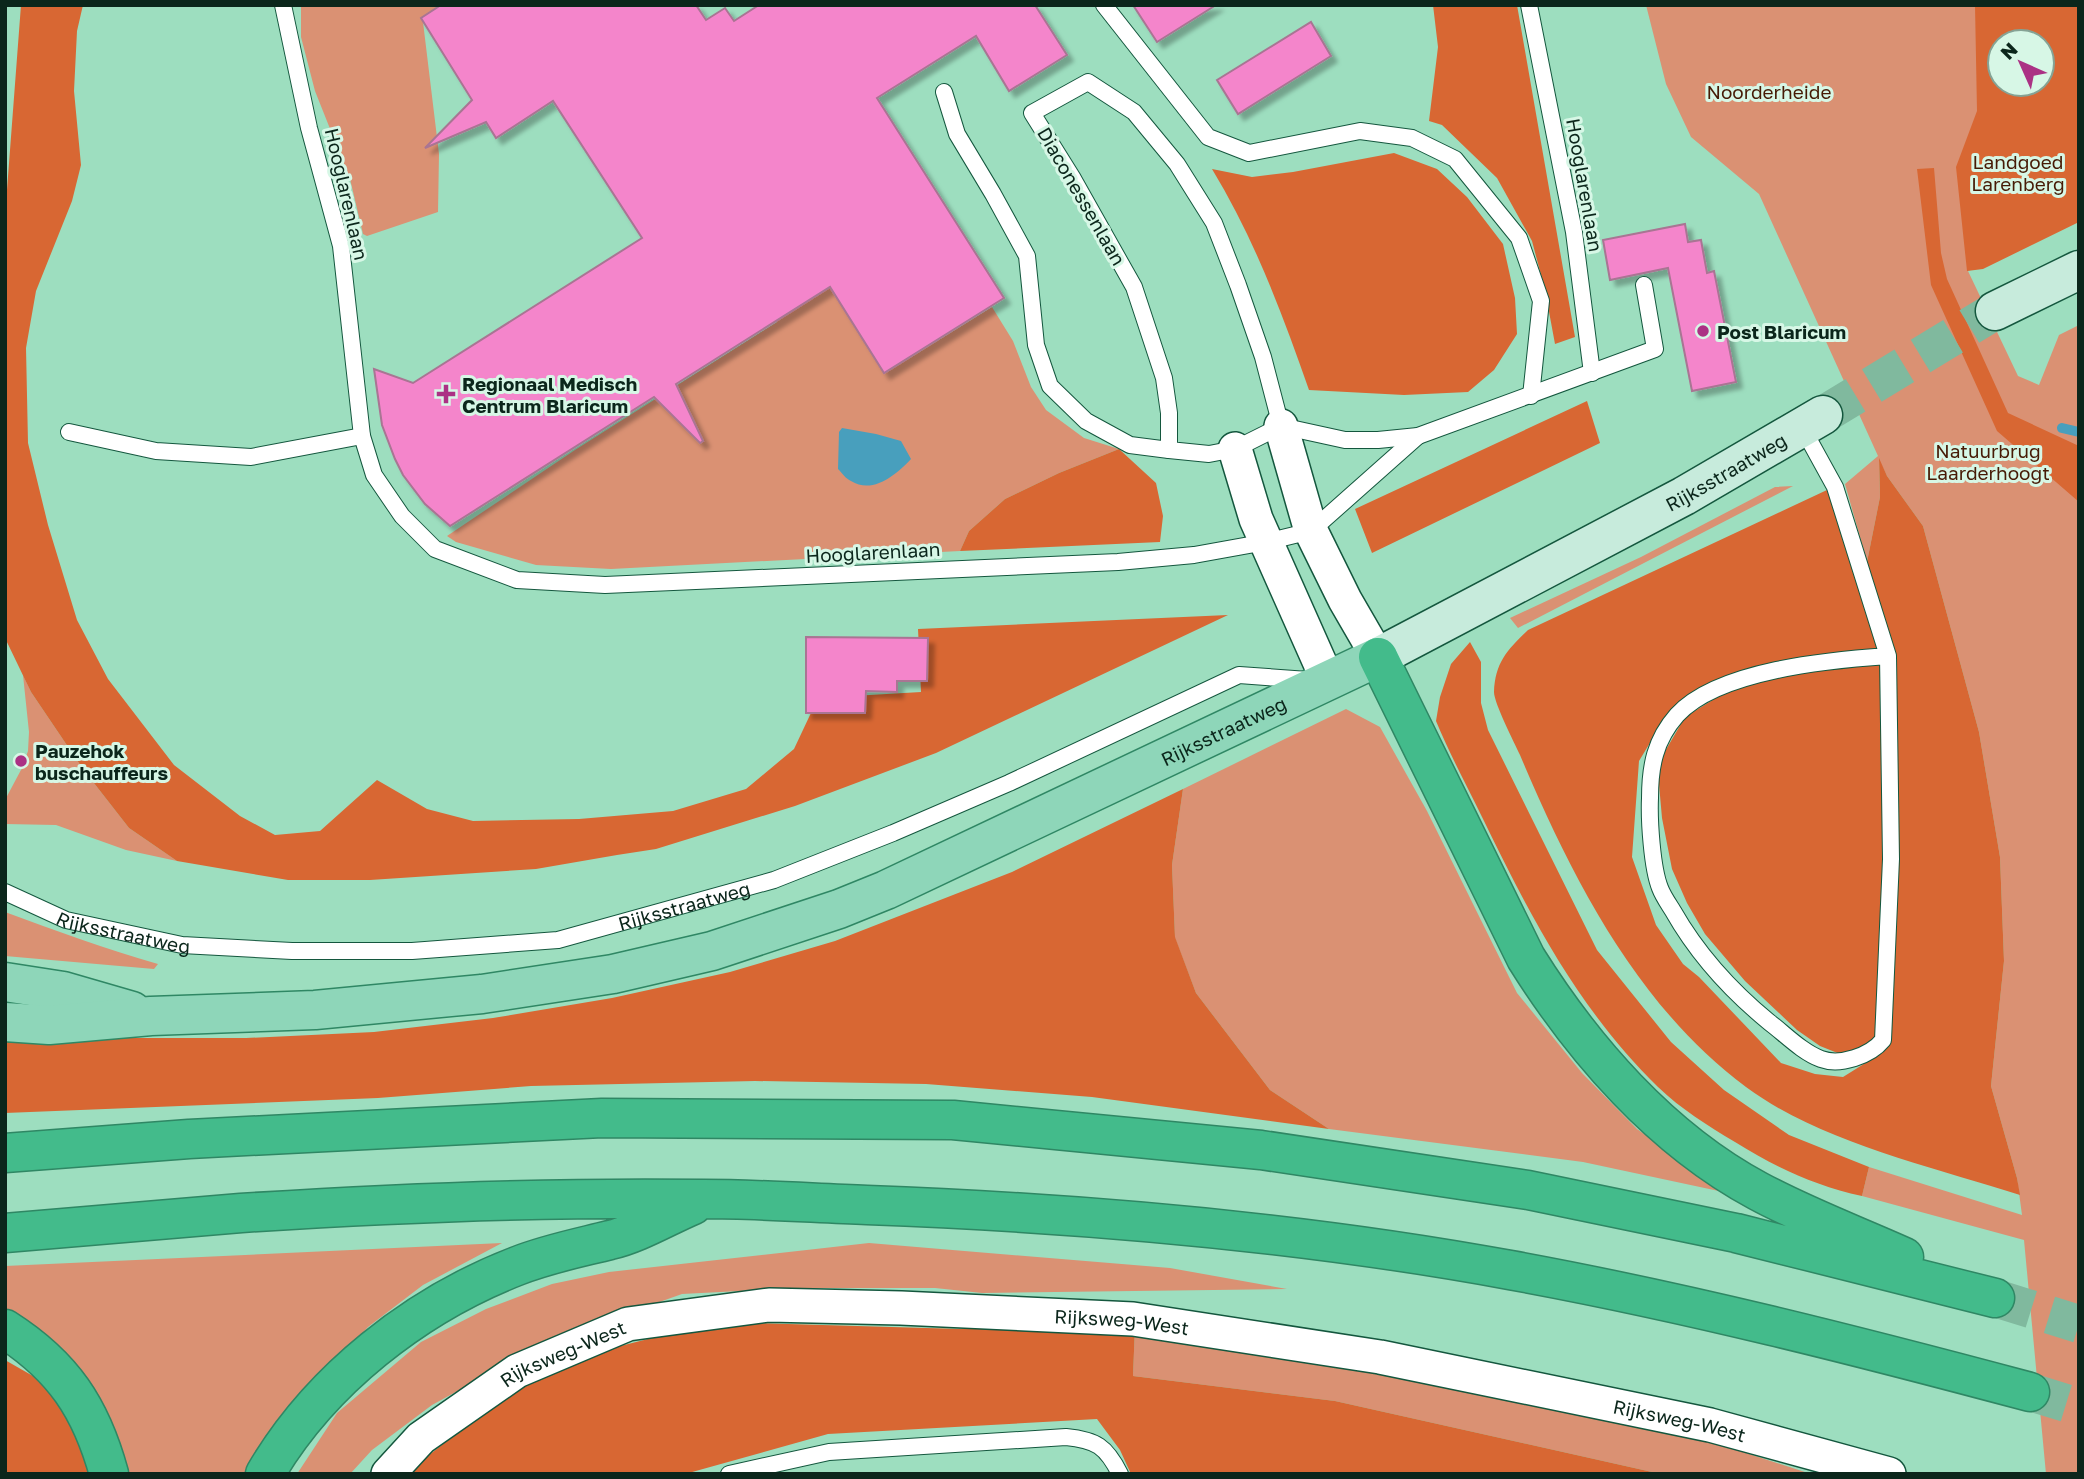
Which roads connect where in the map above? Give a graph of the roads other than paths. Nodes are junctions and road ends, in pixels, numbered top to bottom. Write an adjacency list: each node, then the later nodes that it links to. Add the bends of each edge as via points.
1 (283, 5): 13 (lane, Hooglarenlaan, via 309,128 341,246)
2 (1104, 5): 9 (lane, via 1208,137 1249,153 1360,131 1412,138 1455,159 1519,238 1541,301)
3 (1529, 5): 8 (lane, Hooglarenlaan, via 1574,232)
4 (944, 92): 16 (lane, via 957,134 1027,256 1035,345 1050,386 1086,421 1130,445)
5 (2079, 270): 7 (street)
6 (1644, 285): 8 (lane, via 1656,349)
7 (2009, 304)
8 (1592, 373): 9 (lane)
9 (1531, 396): 14 (lane)
10 (1813, 421): 19 (lane); 20 (street, Rijksstraatweg, via 1684,496)
11 (1281, 426): 14 (lane, via 1345,440); 15 (lane); 16 (lane, Diaconessenlaan, via 1259,345 1214,223 1177,164 1134,112 1088,82 1032,113 1135,287 1164,379); 17 (street, Diaconessenlaan)
12 (69, 432): 13 (lane, via 156,451 251,457)
13 (362, 436): 18 (lane, Hooglarenlaan, via 374,475 402,516 435,549 517,580 605,585 1091,563 1194,555)
14 (1418, 436): 17 (lane, Hooglarenlaan)
15 (1235, 449): 16 (lane, via 1209,454); 18 (street)
16 (1169, 450)
17 (1311, 531): 18 (lane, Hooglarenlaan); 20 (street, Diaconessenlaan)
18 (1266, 542): 21 (street)
19 (1888, 656): 19 (lane, via 1891,859 1883,1040 1840,1062 1820,1059 1747,1003 1708,964 1685,932 1659,887 1650,829 1651,765 1678,714 1731,681 1828,660)
20 (1378, 657): 21 (main road, Rijksstraatweg); 26 (highway, via 1525,958 1574,1028 1626,1088 1691,1146 1757,1191 1995,1298 1736,1233 1528,1190 1261,1150 953,1120 602,1118)
21 (1328, 681): 22 (lane, Rijksstraatweg, via 1239,675 1009,783 786,875 558,940 412,951 182,945 66,920); 24 (main road, Rijksstraatweg, via 886,890 712,951 614,974 482,994 315,1010)
22 (5, 892)
23 (5, 982): 24 (main road, Rijksstraatweg, via 63,990)
24 (151, 1016): 25 (main road, Rijksstraatweg, via 49,1026)
25 (5, 1022)
26 (5, 1153)
27 (707, 1199): 28 (highway, via 421,1204 238,1213); 30 (highway, via 1010,1210 1374,1248 1510,1270 1713,1312); 32 (highway, via 612,1240 514,1266 450,1297 338,1382)
28 (5, 1233)
29 (5, 1329): 31 (highway, via 36,1351 69,1385 91,1421)
30 (2030, 1392)
31 (109, 1474)
32 (265, 1474)
33 (388, 1474): 36 (street, Rijksweg-West, via 421,1438 517,1371 628,1324 769,1305 1147,1321 1393,1359 1710,1425)
34 (729, 1474): 35 (lane, via 829,1452 1066,1437 1088,1439 1102,1447)
35 (1120, 1474)
36 (1889, 1474)

